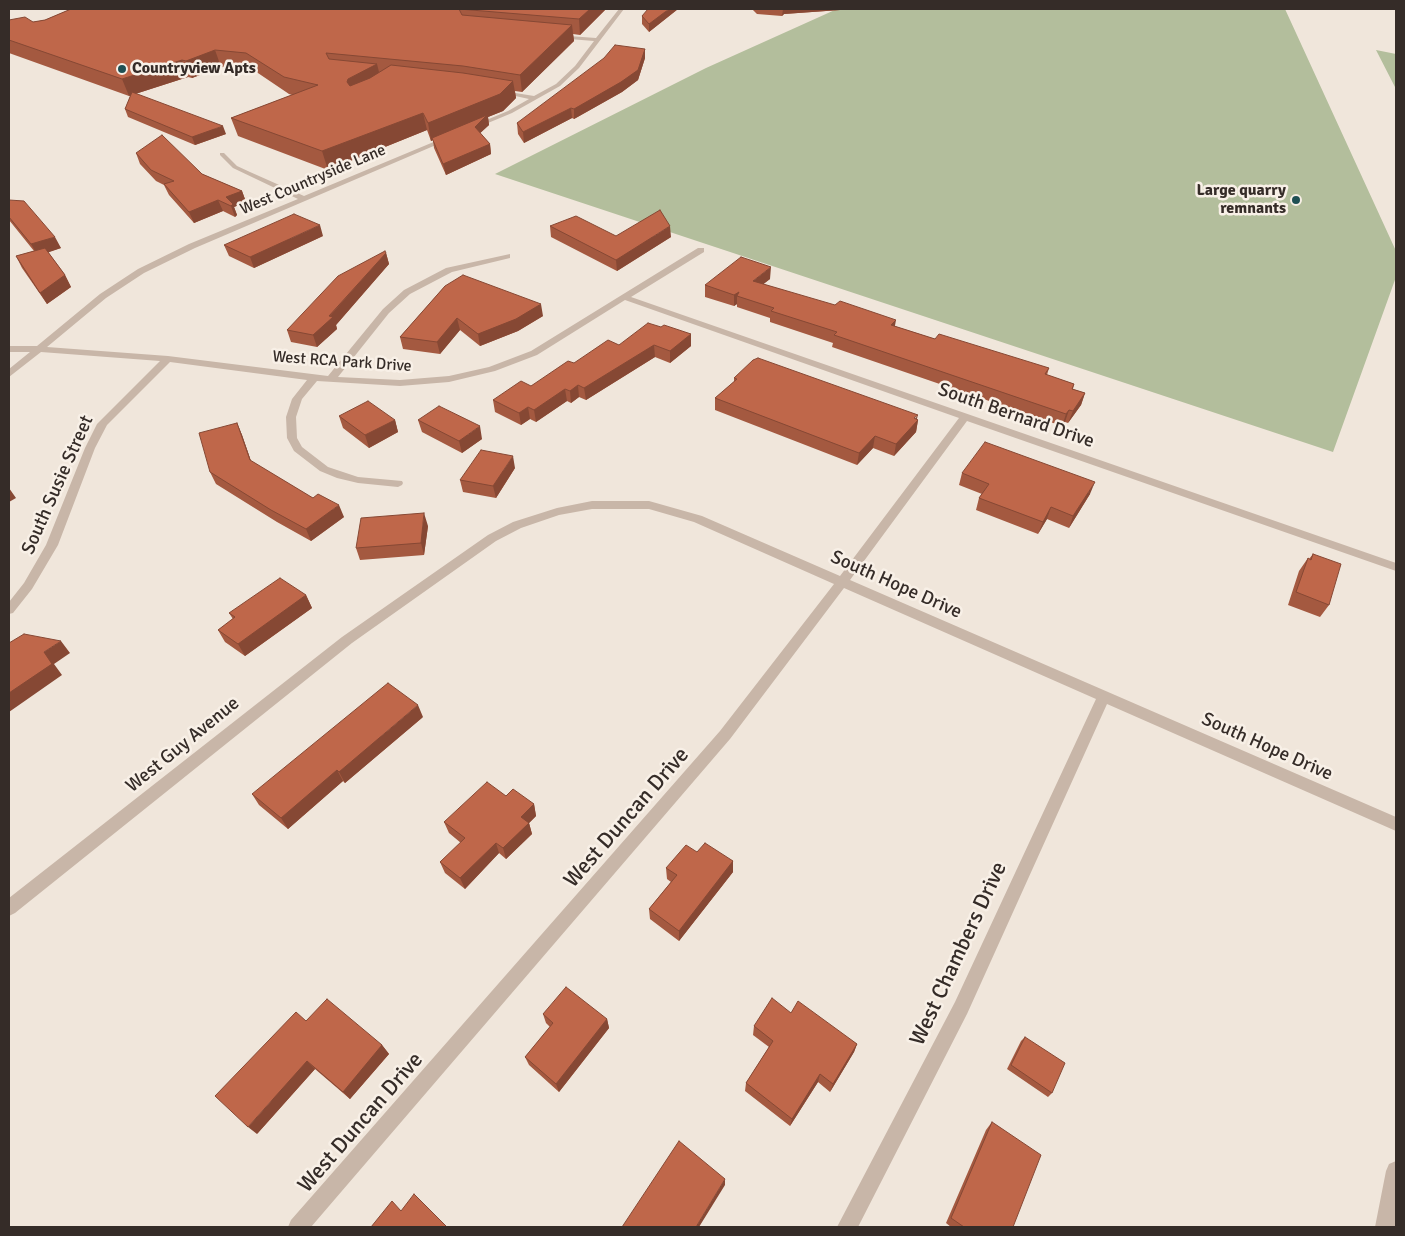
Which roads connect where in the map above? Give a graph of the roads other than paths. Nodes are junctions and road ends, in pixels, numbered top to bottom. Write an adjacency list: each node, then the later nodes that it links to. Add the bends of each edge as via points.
1 (621, 9): 3 (street)
2 (550, 35): 3 (street)
3 (597, 40): 5 (street, via 577,67 558,85)
4 (493, 90): 5 (street)
5 (536, 98): 6 (street)
6 (464, 132)
7 (455, 135): 9 (street, West Countryside Lane)
8 (222, 154): 9 (street, via 247,174)
9 (305, 199): 14 (street, West Countryside Lane, via 192,246 142,271 103,296)
10 (701, 250): 12 (street, West RCA Park Drive)
11 (507, 256): 18 (street, via 449,270 407,292 386,311)
12 (624, 297): 18 (street, West RCA Park Drive, via 534,353 492,369 426,382); 19 (street, South Bernard Drive)
13 (9, 349): 14 (street, West RCA Park Drive)
14 (39, 349): 15 (street, West RCA Park Drive); 16 (street, West Countryside Lane)
15 (168, 359): 17 (street, West RCA Park Drive); 23 (street, South Susie Street, via 102,424 52,545 28,586)
16 (9, 374)
17 (314, 378): 18 (street, West RCA Park Drive); 20 (street, via 297,399 291,417 292,438 298,449 309,460 341,476)
18 (332, 379)
19 (965, 417): 21 (street, South Bernard Drive); 22 (street, West Duncan Drive)
20 (398, 482)
21 (1396, 567)
22 (842, 582): 24 (street, South Hope Drive, via 698,519 650,505 592,505 517,524); 25 (street, South Hope Drive); 29 (street, West Duncan Drive, via 719,742)
23 (9, 610)
24 (383, 614): 27 (street, West Guy Avenue)
25 (1104, 696): 26 (street, South Hope Drive); 30 (street, West Chambers Drive, via 961,1008)
26 (1396, 824)
27 (9, 908)
28 (1396, 1171): 31 (street)
29 (298, 1227)
30 (847, 1227)
31 (1385, 1227)

